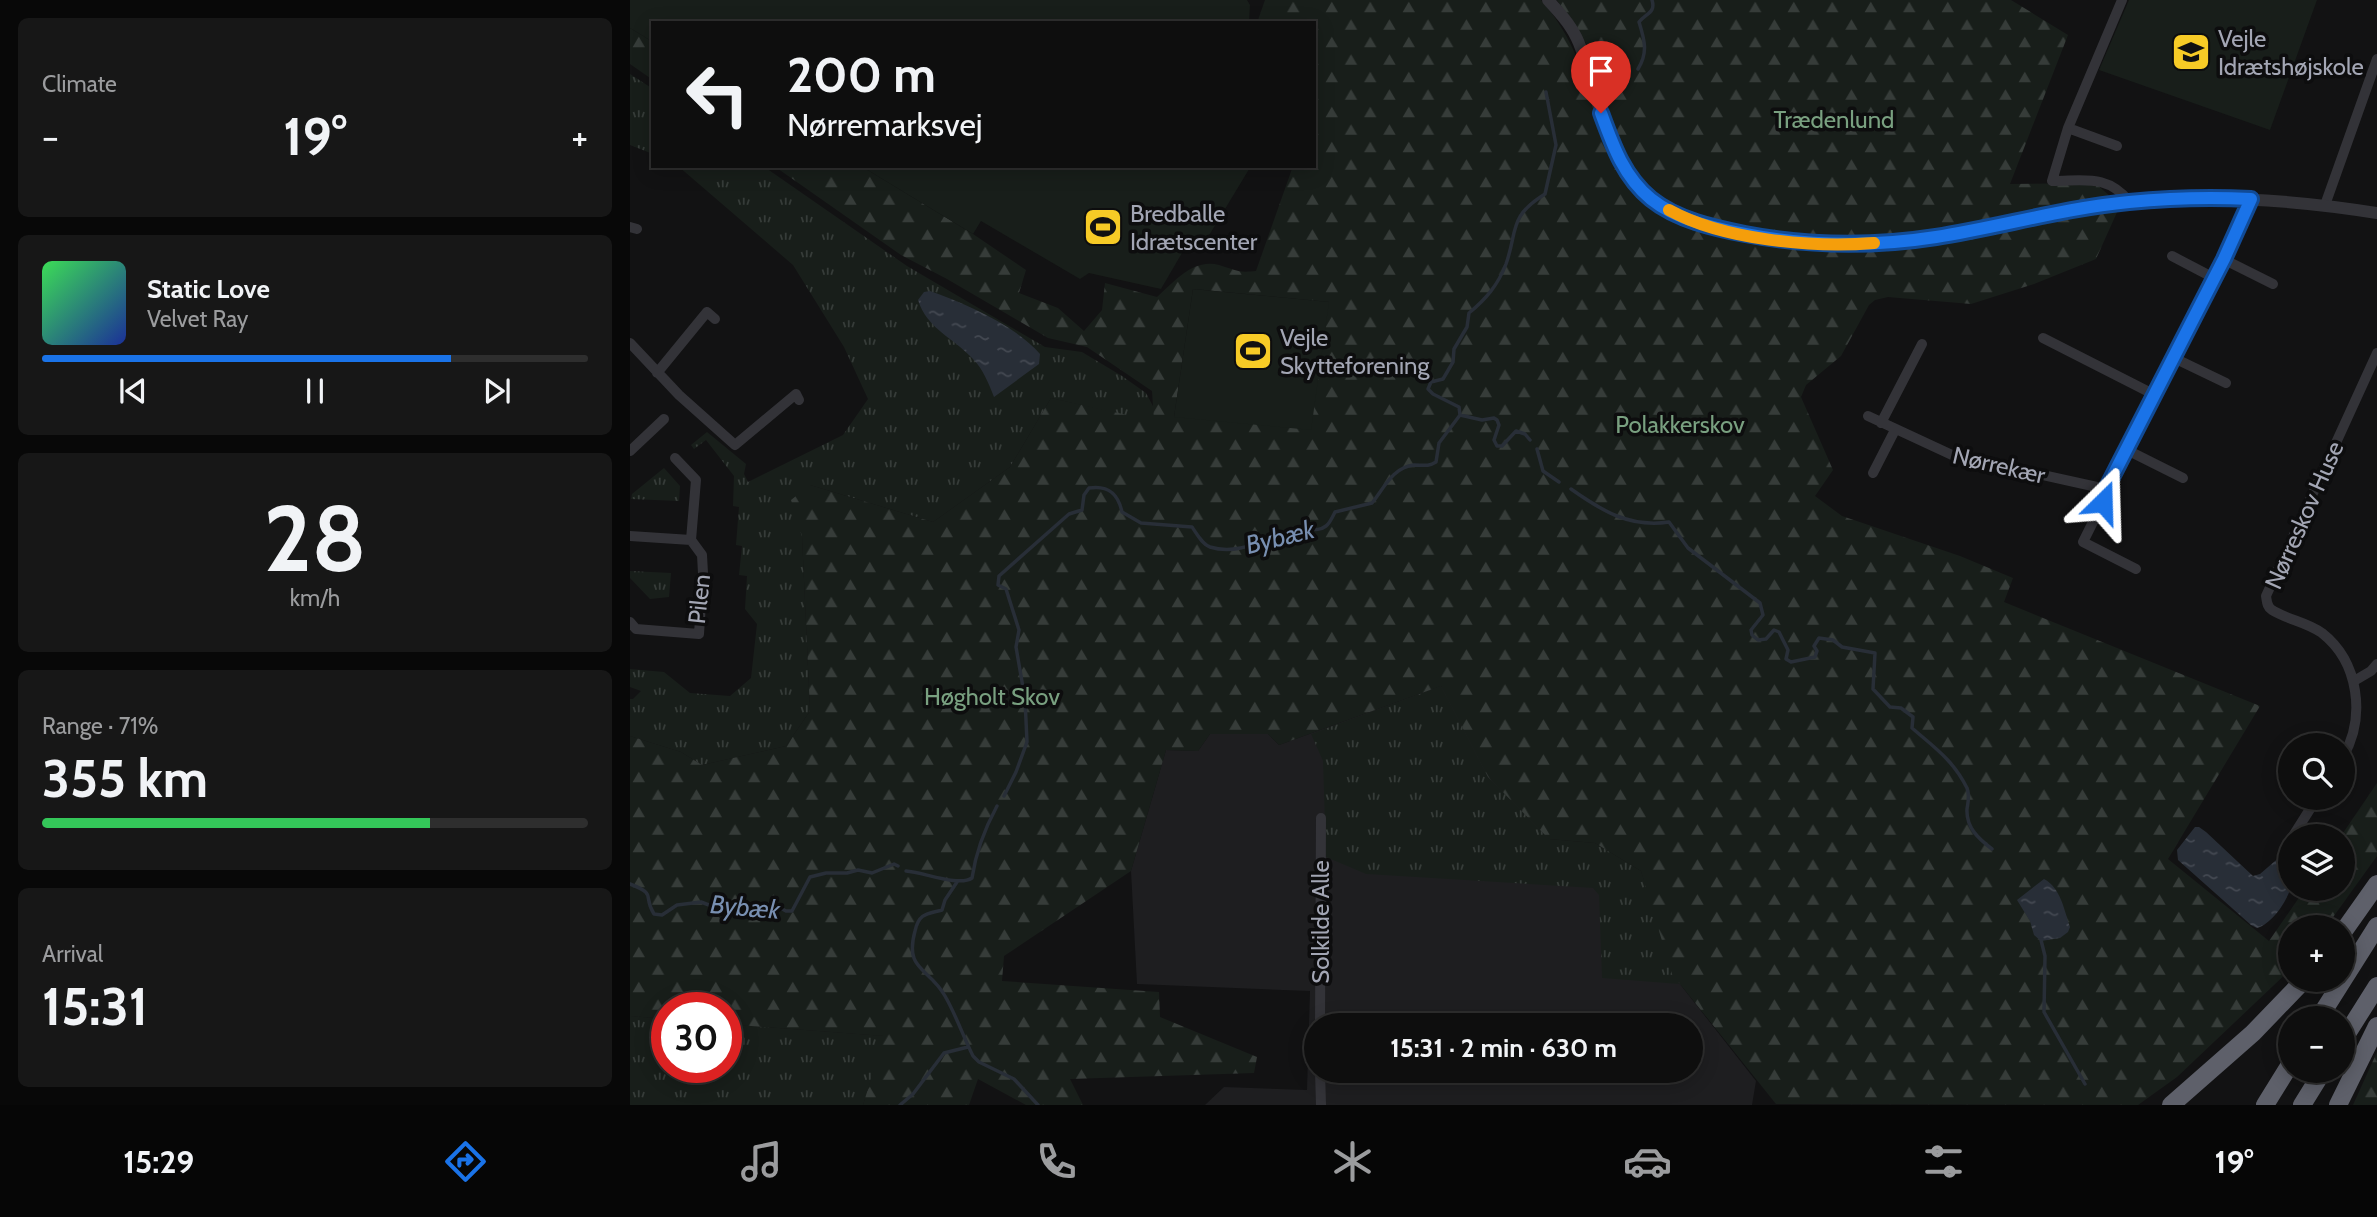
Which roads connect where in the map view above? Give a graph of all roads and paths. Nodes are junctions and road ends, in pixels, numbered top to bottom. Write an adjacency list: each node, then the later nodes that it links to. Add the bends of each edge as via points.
1 (1548, 0): 7 (street, via 1572,29 1584,55 1614,149 1626,172 1653,201 1696,222 1786,242 1853,245 1936,237)
2 (2122, 0): 4 (street)
3 (2377, 59): 8 (street)
4 (2068, 128): 5 (street); 7 (street, via 2052,181 2102,181 2120,189)
5 (2117, 146)
6 (2251, 199): 7 (street, via 2206,196); 8 (street); 11 (street)
7 (2130, 202)
8 (2325, 205): 9 (street)
9 (2377, 213)
10 (2172, 256): 12 (street)
11 (2224, 259): 12 (street); 13 (street)
12 (2214, 278): 19 (street)
13 (2273, 284)
14 (715, 319): 20 (street, via 707,313)
15 (2043, 338): 22 (street)
16 (630, 343): 20 (street)
17 (1922, 344): 26 (street)
18 (2377, 354): 39 (street, Nørreskov Huse, via 2266,596 2272,610 2305,623 2336,645)
19 (2174, 358): 21 (street); 22 (street)
20 (657, 373): 23 (street, via 735,446 796,394)
21 (2226, 383)
22 (2155, 395): 28 (street)
23 (799, 400)
24 (1868, 416): 26 (street, Nørrekær)
25 (664, 419): 29 (street)
26 (1881, 423): 27 (street, Nørrekær)
27 (1895, 430): 31 (street); 33 (street, Nørrekær, via 1952,455)
28 (2127, 450): 32 (street); 33 (street)
29 (630, 451)
30 (675, 458): 35 (street, via 696,480)
31 (1873, 473)
32 (2183, 478)
33 (2106, 489): 36 (street, via 2083,542)
34 (630, 536): 35 (street)
35 (691, 540): 37 (street, Pilen, via 702,555 699,634 636,629)
36 (2136, 569)
37 (630, 622)
38 (2377, 664): 39 (street)
39 (2354, 681): 40 (street, Nørreskov Huse)
40 (2353, 733)
41 (1321, 818): 48 (street, Solkilde Alle)
42 (2377, 884): 43 (highway)
43 (2355, 915)
44 (2377, 926): 45 (highway)
45 (2355, 961)
46 (2377, 986): 49 (highway)
47 (2292, 992): 55 (highway)
48 (1320, 1013)
49 (2355, 1021)
50 (2377, 1026): 58 (highway)
51 (1320, 1083): 54 (street)
52 (2278, 1083): 56 (highway)
53 (2316, 1083): 57 (highway)
54 (1321, 1105)
55 (2171, 1105)
56 (2264, 1105)
57 (2302, 1105)
58 (2338, 1105)

